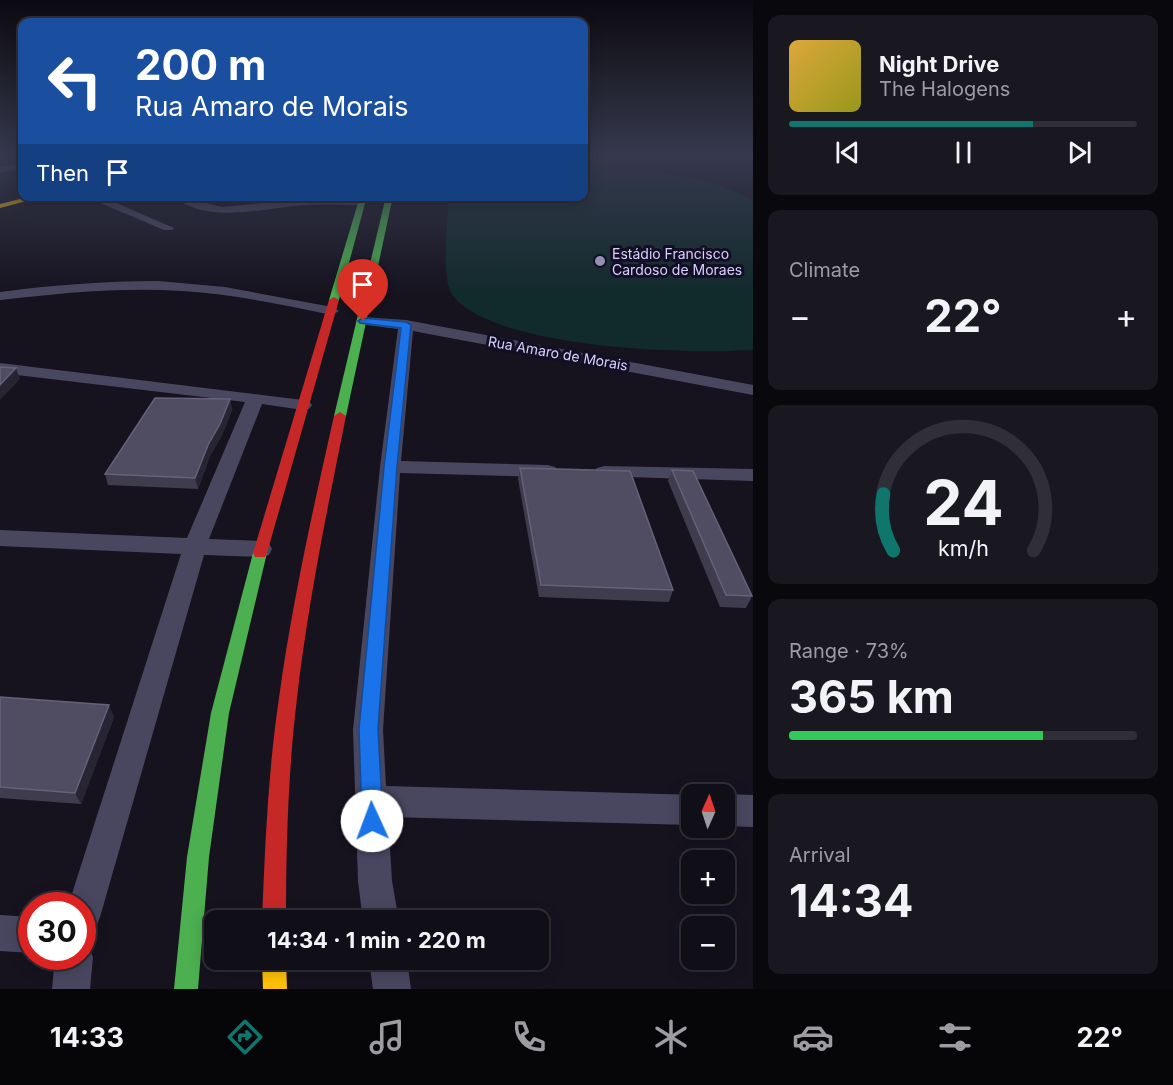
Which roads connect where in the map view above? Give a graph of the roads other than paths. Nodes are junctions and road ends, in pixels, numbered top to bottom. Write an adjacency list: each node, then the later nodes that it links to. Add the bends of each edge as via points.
1 (21, 201): 7 (main road)
2 (102, 201): 8 (street)
3 (190, 201): 4 (street, via 207,208 240,210)
4 (323, 201)
5 (363, 201): 10 (main road)
6 (389, 201): 11 (main road)
7 (0, 206)
8 (168, 228)
9 (0, 296): 10 (street, via 92,287 171,286 210,289)
10 (332, 311): 16 (main road)
11 (363, 321): 12 (street, Rua Amaro de Morais); 29 (main road, via 298,618 276,797)
12 (406, 325): 14 (street, Rua Amaro de Morais); 17 (street)
13 (0, 368): 15 (street)
14 (753, 390)
15 (256, 398): 16 (street); 22 (street)
16 (303, 405): 23 (main road)
17 (390, 467): 18 (street); 24 (street, via 368,729)
18 (566, 471)
19 (589, 471): 20 (street)
20 (753, 475)
21 (0, 538): 22 (street)
22 (194, 548): 23 (street); 28 (street)
23 (261, 549): 37 (main road, via 219,713 198,857)
24 (371, 801): 25 (street); 30 (street)
25 (681, 809)
26 (735, 810): 27 (street)
27 (753, 811)
28 (89, 892)
29 (274, 910)
30 (379, 910)
31 (0, 933): 32 (street)
32 (18, 934)
33 (73, 970): 36 (street)
34 (274, 970): 38 (main road)
35 (389, 970): 39 (street)
36 (71, 989)
37 (186, 989)
38 (275, 989)
39 (392, 989)

